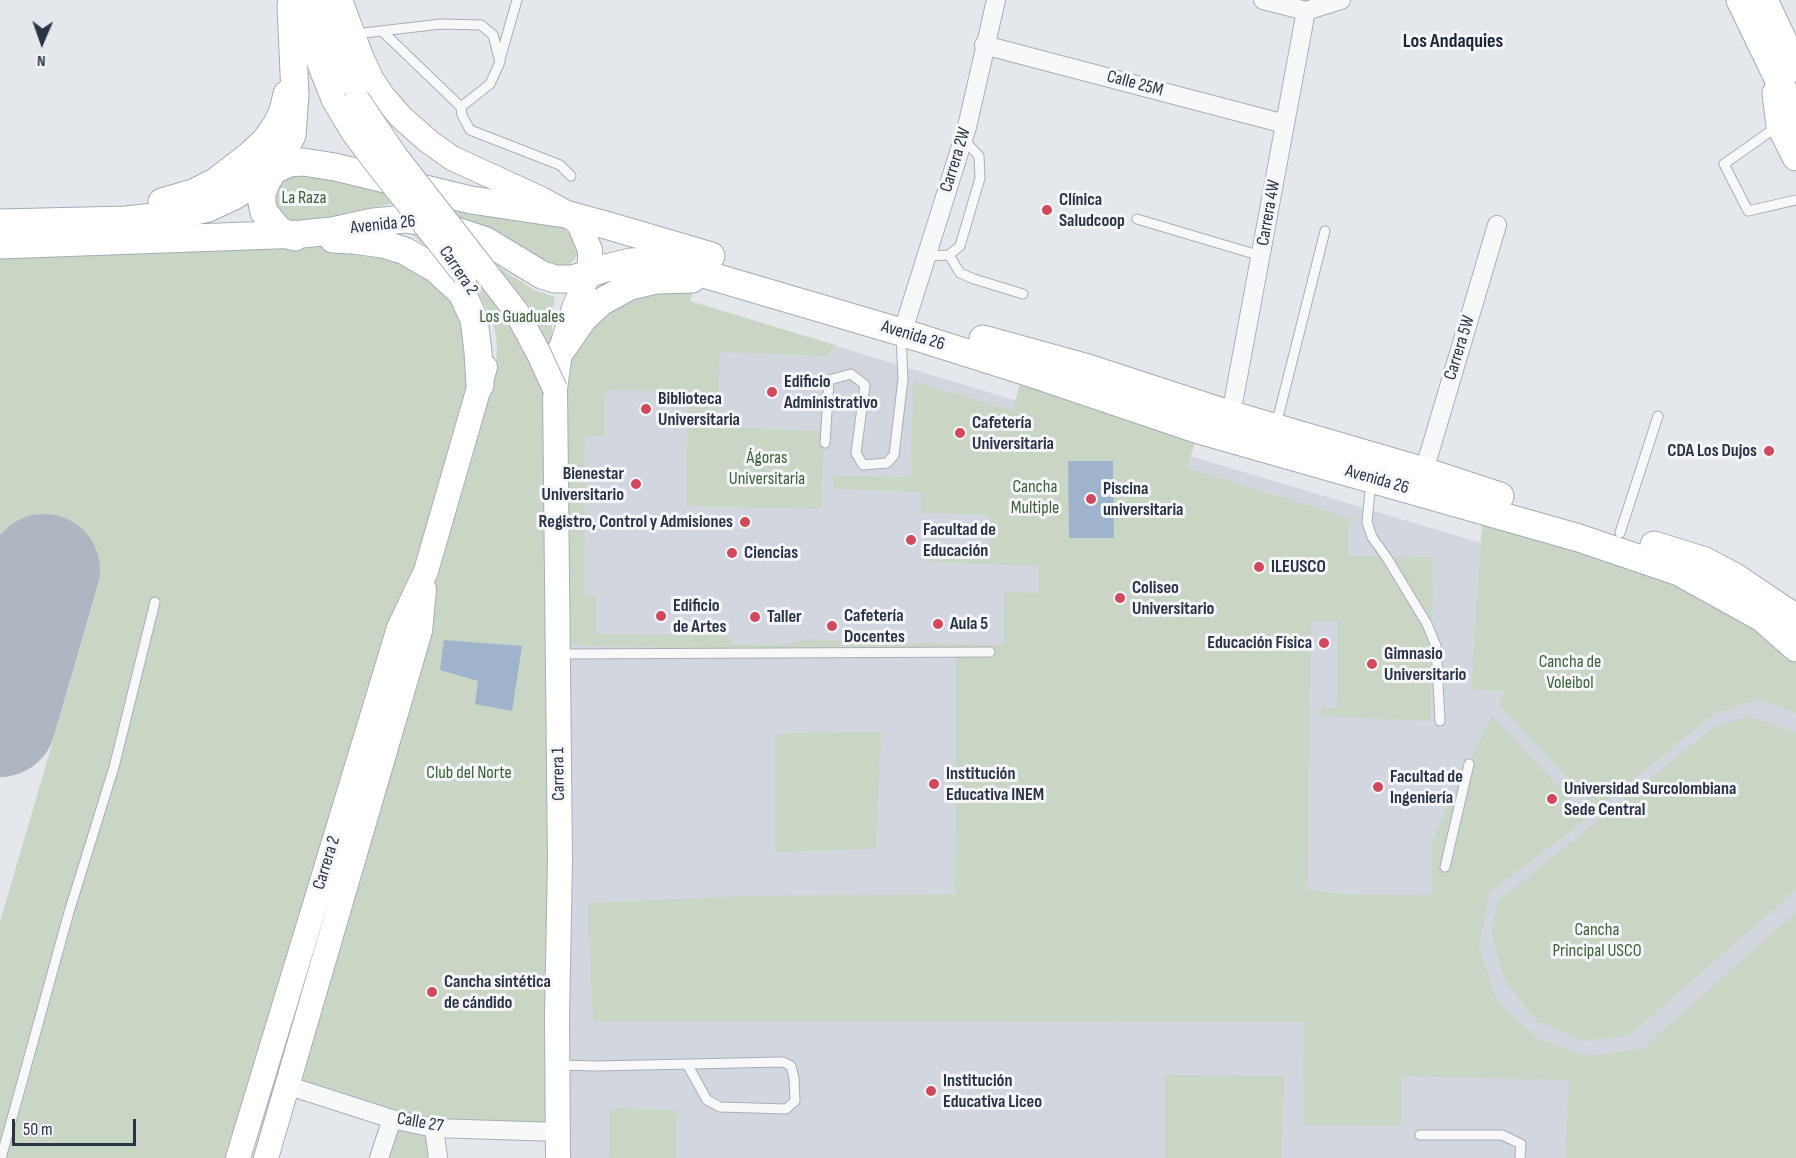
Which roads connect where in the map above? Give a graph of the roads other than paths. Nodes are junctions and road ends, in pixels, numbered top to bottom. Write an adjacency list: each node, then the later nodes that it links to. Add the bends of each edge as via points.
1 (292, 0): 15 (main road)
2 (303, 0): 18 (main road, Carrera 2, via 322,73)
3 (326, 0): 18 (main road, Carrera 2, via 342,63)
4 (340, 0): 13 (main road)
5 (517, 0): 16 (lane)
6 (996, 0): 14 (street, Carrera 2W)
7 (1266, 0): 11 (street)
8 (1341, 0): 11 (street)
9 (1740, 0): 17 (main road)
10 (1764, 0): 17 (main road)
11 (1306, 11): 21 (street, Carrera 4W)
12 (382, 31): 13 (lane); 16 (lane, via 441,24 481,25 493,35); 19 (lane)
13 (353, 34): 27 (main road, via 367,70 382,94 428,141 452,158)
14 (984, 45): 21 (street, Calle 25M); 22 (street, Carrera 2W)
15 (293, 48): 24 (main road, via 292,135); 29 (main road, via 287,98 277,124 249,156 215,182 170,201 83,210)
16 (500, 62): 19 (lane, via 490,84)
17 (1789, 66): 20 (main road)
18 (346, 100): 43 (main road, Carrera 2, bridge, via 353,132 465,275 488,323 489,356); 44 (main road, Carrera 2, bridge, via 394,154 516,311)
19 (461, 107): 25 (lane, via 470,130 560,165)
20 (1788, 120): 23 (main road); 26 (lane, via 1724,164 1748,211)
21 (1285, 124): 37 (street, Carrera 4W)
22 (963, 139): 35 (lane, via 979,156 980,178 960,246); 36 (street, Carrera 2W)
23 (1796, 157)
24 (274, 170): 27 (main road, Avenida 26, via 303,162 471,200); 29 (main road, Avenida 26, via 225,200 182,214); 33 (main road, via 262,194 262,203 269,220)
25 (571, 176)
26 (1796, 200)
27 (572, 216): 38 (main road, via 590,250); 41 (main road, Avenida 26, via 655,239)
28 (1137, 219): 37 (lane)
29 (35, 222): 30 (main road, Avenida 26)
30 (0, 223)
31 (1497, 225): 50 (street, Carrera 5W)
32 (1325, 231): 47 (lane)
33 (287, 235): 34 (main road, Avenida 26); 38 (main road, Avenida 26, via 373,222 420,220 486,241 555,279); 43 (main road, via 383,244 405,251 436,269 462,293 474,319)
34 (0, 245)
35 (949, 255): 36 (lane); 40 (lane, via 960,273)
36 (926, 256): 41 (street, Carrera 2W)
37 (1261, 256): 46 (street, Carrera 4W)
38 (588, 275): 39 (main road, Avenida 26, via 631,262 652,261); 42 (main road, Carrera 1)
39 (724, 279): 41 (main road, Avenida 26); 42 (main road, via 664,279 630,286 601,302 583,319)
40 (1023, 294)
41 (904, 325): 46 (main road, Avenida 26, via 1088,369); 48 (lane, via 903,379 894,454 887,463 863,465 856,453 865,386 851,374 829,380)
42 (560, 352): 44 (main road, Carrera 1)
43 (480, 385): 52 (main road, Carrera 2)
44 (555, 389): 57 (main road, Carrera 1)
45 (1658, 416): 51 (lane)
46 (1229, 426): 47 (main road, Avenida 26); 49 (main road, Avenida 26)
47 (1276, 428): 49 (main road, Avenida 26)
48 (825, 443)
49 (1373, 468): 50 (main road, Avenida 26); 55 (main road, Avenida 26, via 1678,572 1762,618); 58 (lane, via 1367,522 1372,537 1428,624 1436,646)
50 (1424, 471): 51 (main road, Avenida 26)
51 (1620, 533): 54 (main road, Avenida 26, via 1705,561)
52 (426, 572): 63 (main road, Carrera 2, via 420,631); 69 (main road, Carrera 2, via 399,628)
53 (155, 602): 68 (lane, via 114,767)
54 (1796, 618)
55 (1796, 648)
56 (990, 652): 57 (lane)
57 (557, 655): 62 (main road, Carrera 1)
58 (1440, 721)
59 (1469, 764): 60 (lane)
60 (1445, 867)
61 (687, 1064): 61 (lane, via 783,1062 793,1072 795,1101 786,1109 720,1107 707,1100); 62 (lane)
62 (557, 1065): 66 (main road, Carrera 1)
63 (286, 1086): 64 (street, Calle 27); 70 (main road, Carrera 2)
64 (392, 1119): 65 (street, Calle 27); 71 (street)
65 (434, 1128): 66 (street, Calle 27); 72 (street)
66 (558, 1132): 73 (main road, Carrera 1)
67 (1420, 1135): 74 (lane, via 1502,1135 1521,1144)
68 (1, 1158)
69 (238, 1158)
70 (266, 1158)
71 (379, 1158)
72 (438, 1158)
73 (558, 1158)
74 (1520, 1158)

